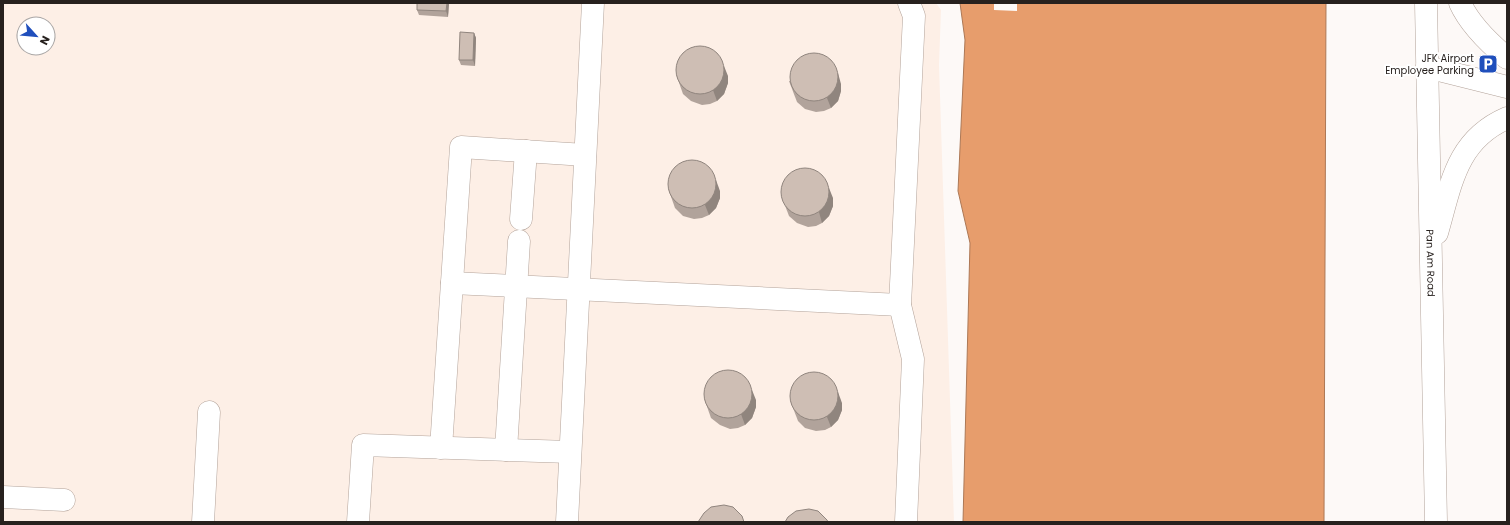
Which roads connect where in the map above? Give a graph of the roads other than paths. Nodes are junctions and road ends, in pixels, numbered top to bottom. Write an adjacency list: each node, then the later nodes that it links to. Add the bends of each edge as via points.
1 (593, 3): 10 (street)
2 (909, 3): 17 (street, via 914,16)
3 (1426, 3): 6 (street, Pan Am Road)
4 (1460, 3): 5 (street, via 1472,23)
5 (1507, 58)
6 (1427, 67): 7 (street); 13 (street, Pan Am Road)
7 (1507, 87)
8 (1507, 118): 13 (street, via 1483,132 1465,152 1454,174)
9 (526, 151): 10 (street); 11 (street); 14 (street, via 461,147)
10 (585, 155): 16 (street)
11 (521, 219)
12 (519, 241): 15 (street)
13 (1431, 251): 28 (street, Pan Am Road)
14 (452, 283): 15 (street); 19 (street)
15 (516, 286): 16 (street); 20 (street)
16 (578, 290): 17 (street); 21 (street)
17 (900, 305): 27 (street, via 913,359)
18 (209, 412): 24 (street)
19 (441, 448): 20 (street); 25 (street, via 363,445)
20 (506, 450): 21 (street)
21 (570, 452): 26 (street)
22 (3, 497): 23 (street)
23 (64, 500)
24 (203, 522)
25 (358, 522)
26 (567, 522)
27 (906, 522)
28 (1436, 522)

